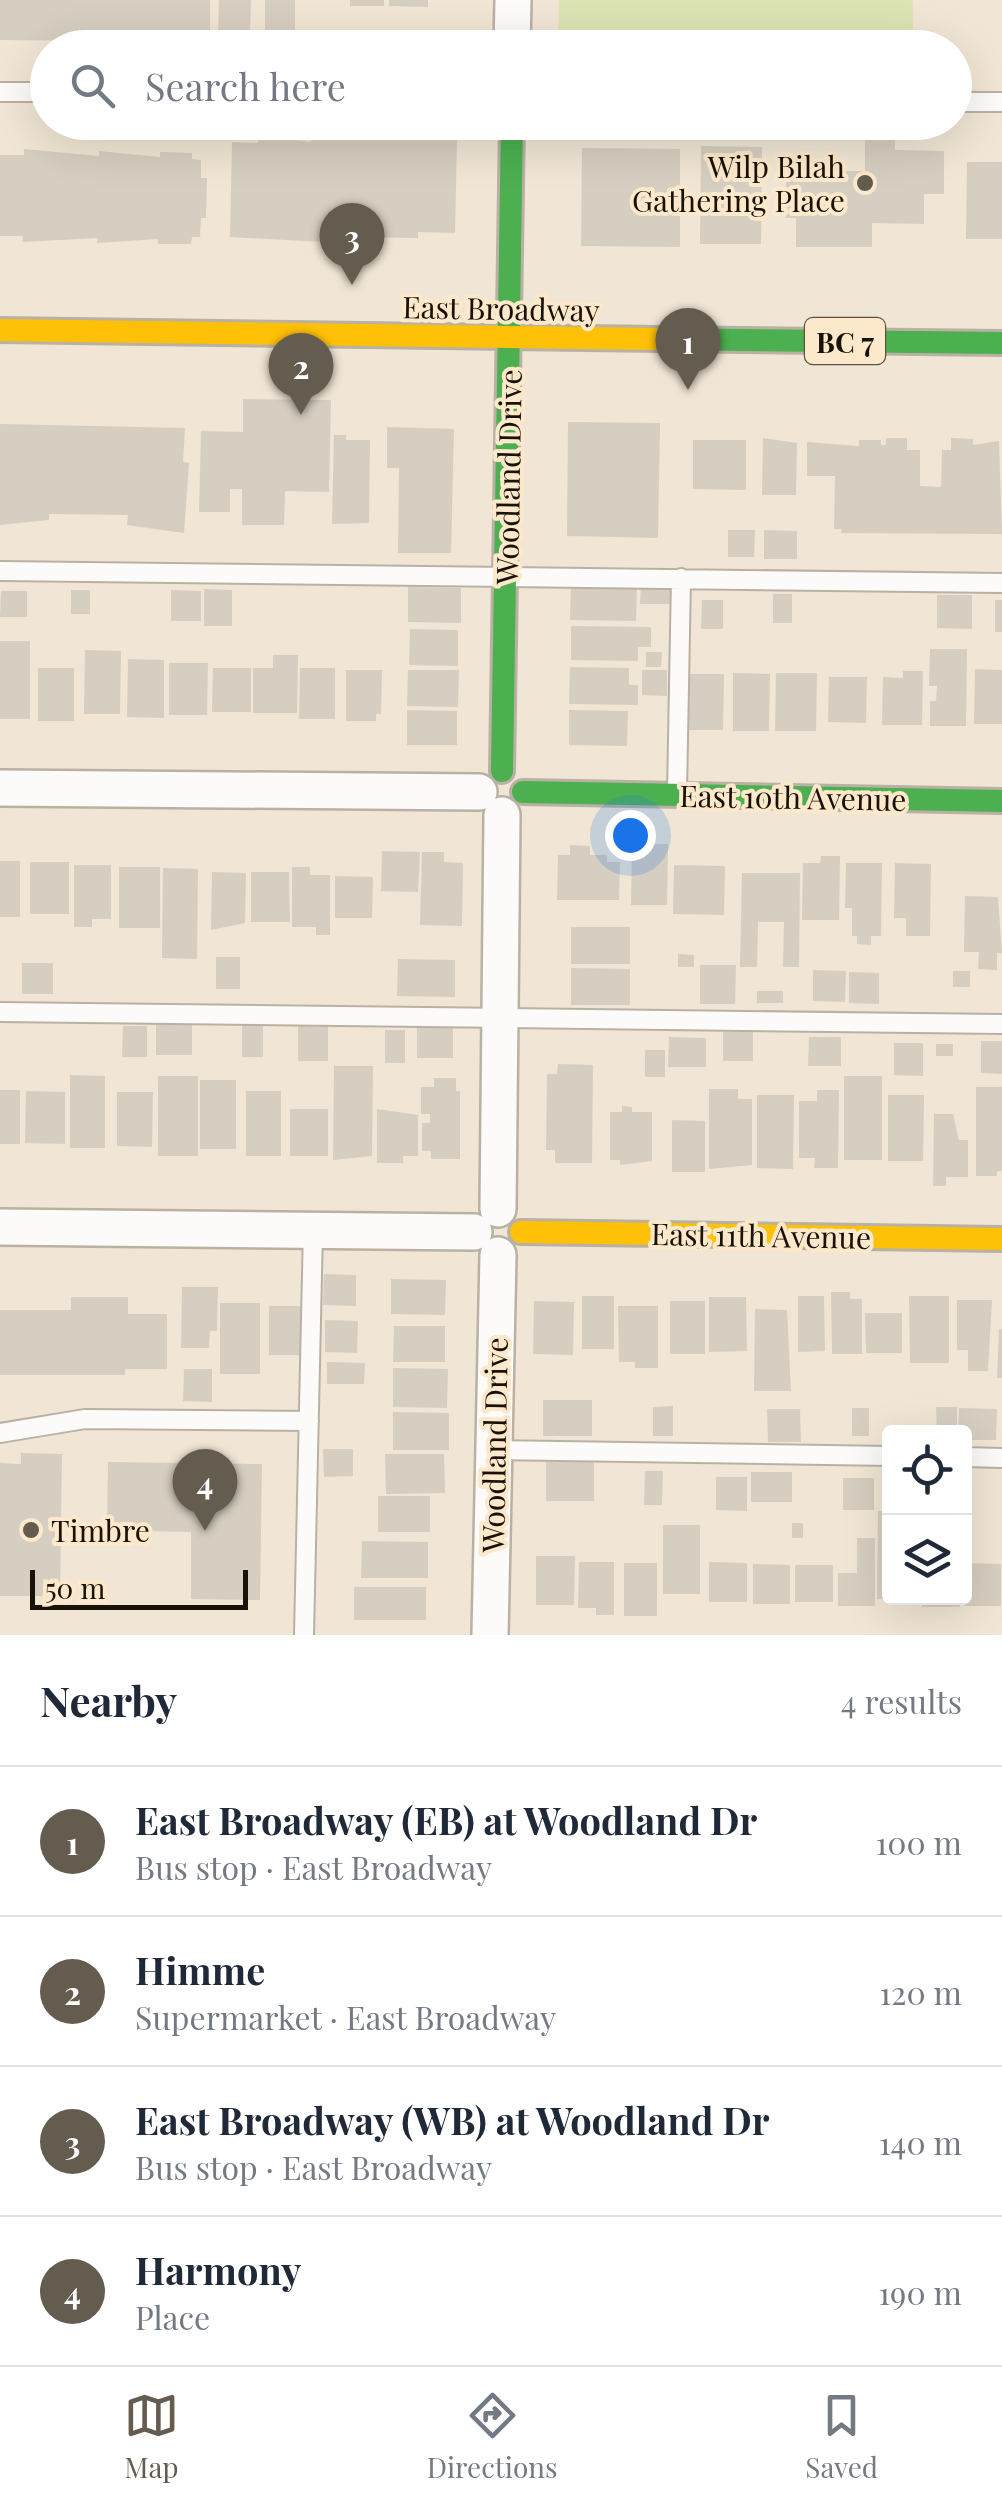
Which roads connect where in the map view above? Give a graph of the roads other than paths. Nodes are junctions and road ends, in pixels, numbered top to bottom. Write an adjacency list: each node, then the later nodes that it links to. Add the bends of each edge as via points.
1 (512, 0): 2 (street)
2 (512, 30)
3 (0, 92): 4 (lane)
4 (30, 92)
5 (972, 102): 6 (lane)
6 (1002, 102)
7 (512, 140): 9 (street, Woodland Drive)
8 (0, 330): 9 (street, East Broadway / BC 7)
9 (510, 338): 10 (street, East Broadway / BC 7); 12 (street, Woodland Drive)
10 (1002, 343)
11 (0, 572): 12 (lane)
12 (506, 575): 13 (lane); 16 (street, Woodland Drive)
13 (681, 578): 14 (lane); 17 (lane)
14 (1002, 583)
15 (0, 788): 16 (street, East 10th Avenue)
16 (501, 792): 17 (street, East 10th Avenue); 20 (street, Woodland Drive)
17 (677, 795): 18 (street, East 10th Avenue)
18 (1002, 800)
19 (0, 1012): 20 (lane)
20 (500, 1018): 21 (lane); 24 (street, Woodland Drive)
21 (1002, 1024)
22 (0, 1227): 23 (street, East 11th Avenue)
23 (313, 1230): 24 (street, East 11th Avenue); 26 (lane)
24 (497, 1232): 25 (street, East 11th Avenue); 28 (street, Woodland Drive)
25 (1002, 1239)
26 (308, 1422): 27 (lane, via 85,1419); 32 (lane)
27 (0, 1433)
28 (494, 1450): 29 (lane); 33 (street, Woodland Drive)
29 (882, 1456)
30 (972, 1457): 31 (lane)
31 (1002, 1458)
32 (304, 1635)
33 (490, 1635)

